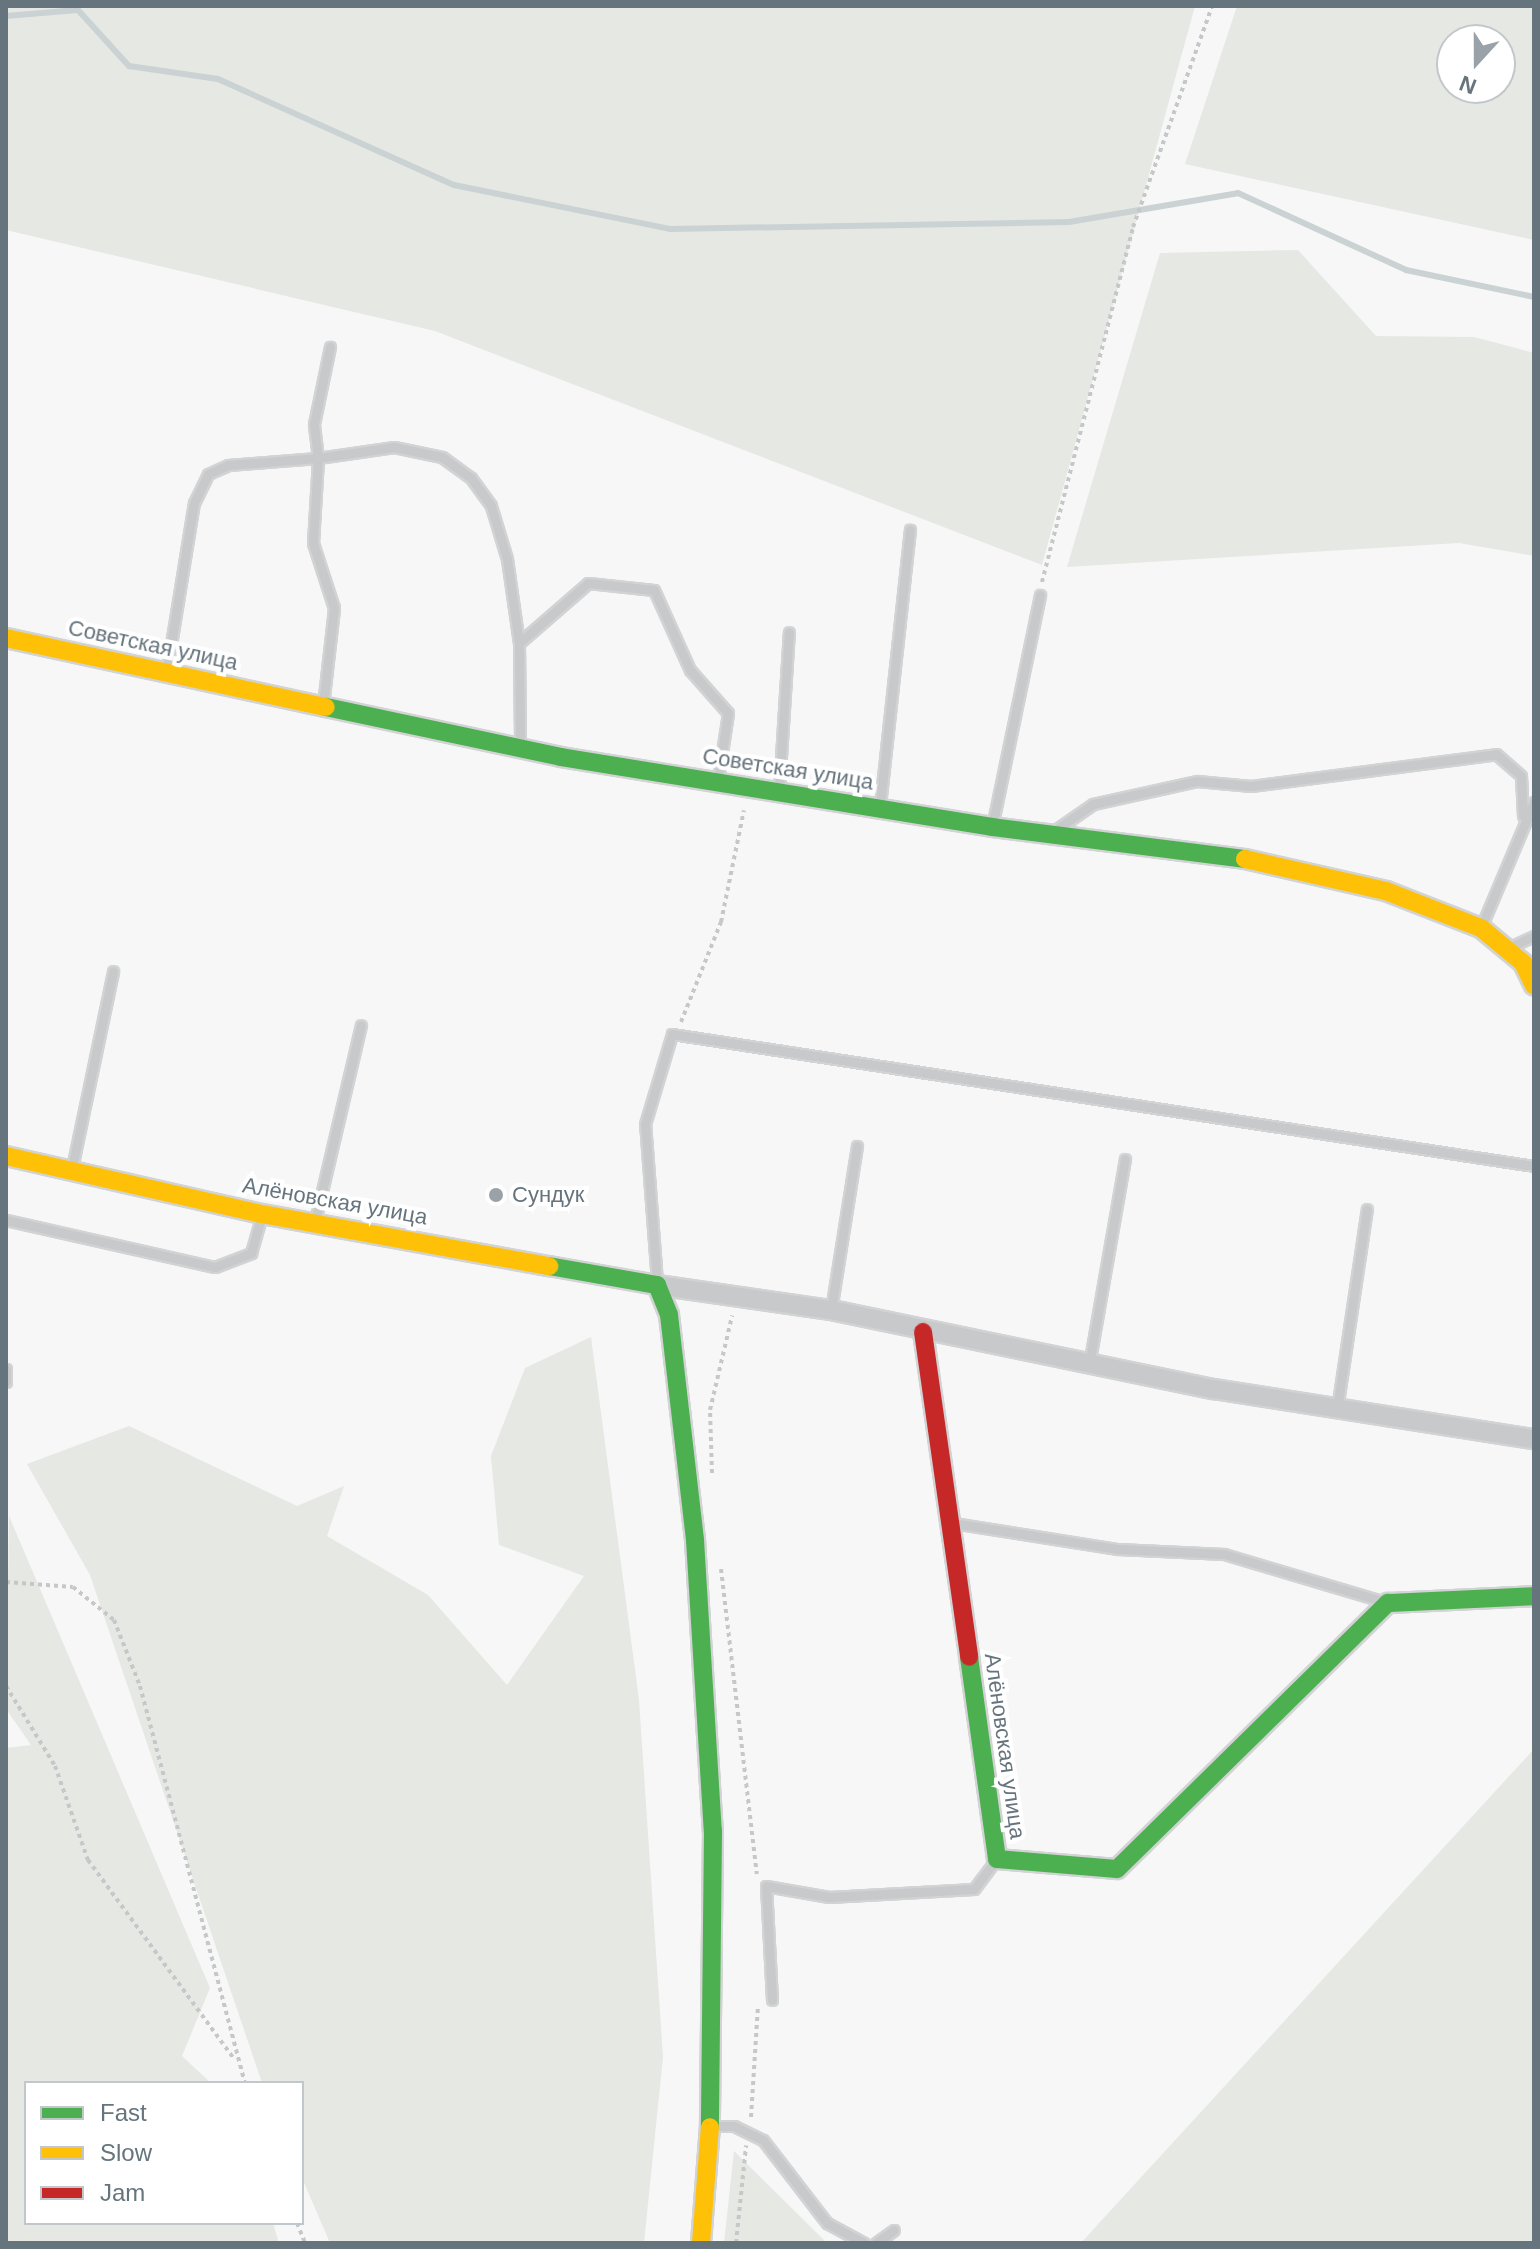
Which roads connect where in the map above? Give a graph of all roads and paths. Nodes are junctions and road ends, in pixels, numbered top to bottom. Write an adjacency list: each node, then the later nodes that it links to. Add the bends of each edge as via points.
1 (1212, 6): 5 (path, via 1133,227)
2 (330, 347): 3 (lane, via 314,424)
3 (318, 458): 8 (lane, via 394,447 442,457 471,478 491,506 507,559); 9 (lane, via 228,465 208,474 194,503); 10 (lane, via 313,543 334,608)
4 (910, 530): 16 (lane)
5 (1040, 595): 18 (lane)
6 (789, 632): 14 (lane)
7 (6, 638): 9 (street, Советская улица)
8 (519, 643): 11 (lane); 12 (lane, via 588,583 654,590 690,670 728,713)
9 (166, 672): 10 (street, Советская улица)
10 (323, 706): 11 (street, Советская улица)
11 (520, 748): 12 (street, Советская улица)
12 (717, 782): 13 (street, Советская улица)
13 (748, 787): 14 (street, Советская улица); 26 (path, via 721,922 693,1003)
14 (778, 792): 16 (street, Советская улица)
15 (1534, 802): 17 (lane)
16 (880, 809): 18 (street, Советская улица)
17 (1523, 816): 19 (lane, via 1521,776 1496,754 1251,786 1197,781 1093,804); 20 (lane)
18 (992, 827): 19 (street, Советская улица)
19 (1054, 831): 20 (street, Советская улица, via 1254,860 1386,891)
20 (1481, 928): 22 (street, Советская улица)
21 (1534, 936): 22 (lane)
22 (1507, 948): 24 (street, Советская улица)
23 (113, 971): 31 (lane)
24 (1534, 986)
25 (361, 1025): 35 (lane)
26 (672, 1034): 30 (lane); 36 (lane, via 645,1124)
27 (857, 1146): 38 (lane)
28 (6, 1156): 31 (street, Алёновская улица)
29 (1125, 1159): 40 (lane)
30 (1534, 1166)
31 (71, 1171): 33 (street, Алёновская улица)
32 (1367, 1209): 43 (lane)
33 (262, 1214): 34 (lane, via 251,1253 215,1267); 35 (street, Алёновская улица)
34 (6, 1220)
35 (314, 1224): 36 (street, Алёновская улица)
36 (657, 1285): 37 (street); 58 (street, via 669,1315 703,1637 713,1831)
37 (732, 1297): 38 (street); 45 (path, via 710,1410)
38 (831, 1310): 39 (street)
39 (923, 1332): 40 (street); 46 (street, Алёновская улица)
40 (1089, 1365): 43 (street)
41 (6, 1369): 42 (lane)
42 (6, 1382)
43 (1337, 1409): 44 (street)
44 (1534, 1439)
45 (713, 1484)
46 (950, 1523): 50 (lane, via 1118,1549 1224,1554); 52 (street, Алёновская улица)
47 (720, 1555): 53 (path)
48 (6, 1582): 56 (path, via 73,1587 114,1620 140,1686)
49 (1534, 1596): 50 (street)
50 (1388, 1603): 52 (street, Алёновская улица, via 1117,1869)
51 (6, 1686): 56 (path, via 55,1766 88,1860)
52 (997, 1859): 54 (lane, via 974,1889 829,1897 766,1886)
53 (757, 1881)
54 (772, 2000)
55 (758, 2001): 59 (path)
56 (237, 2063): 57 (path)
57 (244, 2081)
58 (710, 2126): 59 (lane); 61 (street)
59 (748, 2133): 62 (path); 63 (lane, via 790,2170 827,2223)
60 (894, 2230): 64 (lane)
61 (701, 2243)
62 (736, 2243)
63 (864, 2243)
64 (876, 2243)

